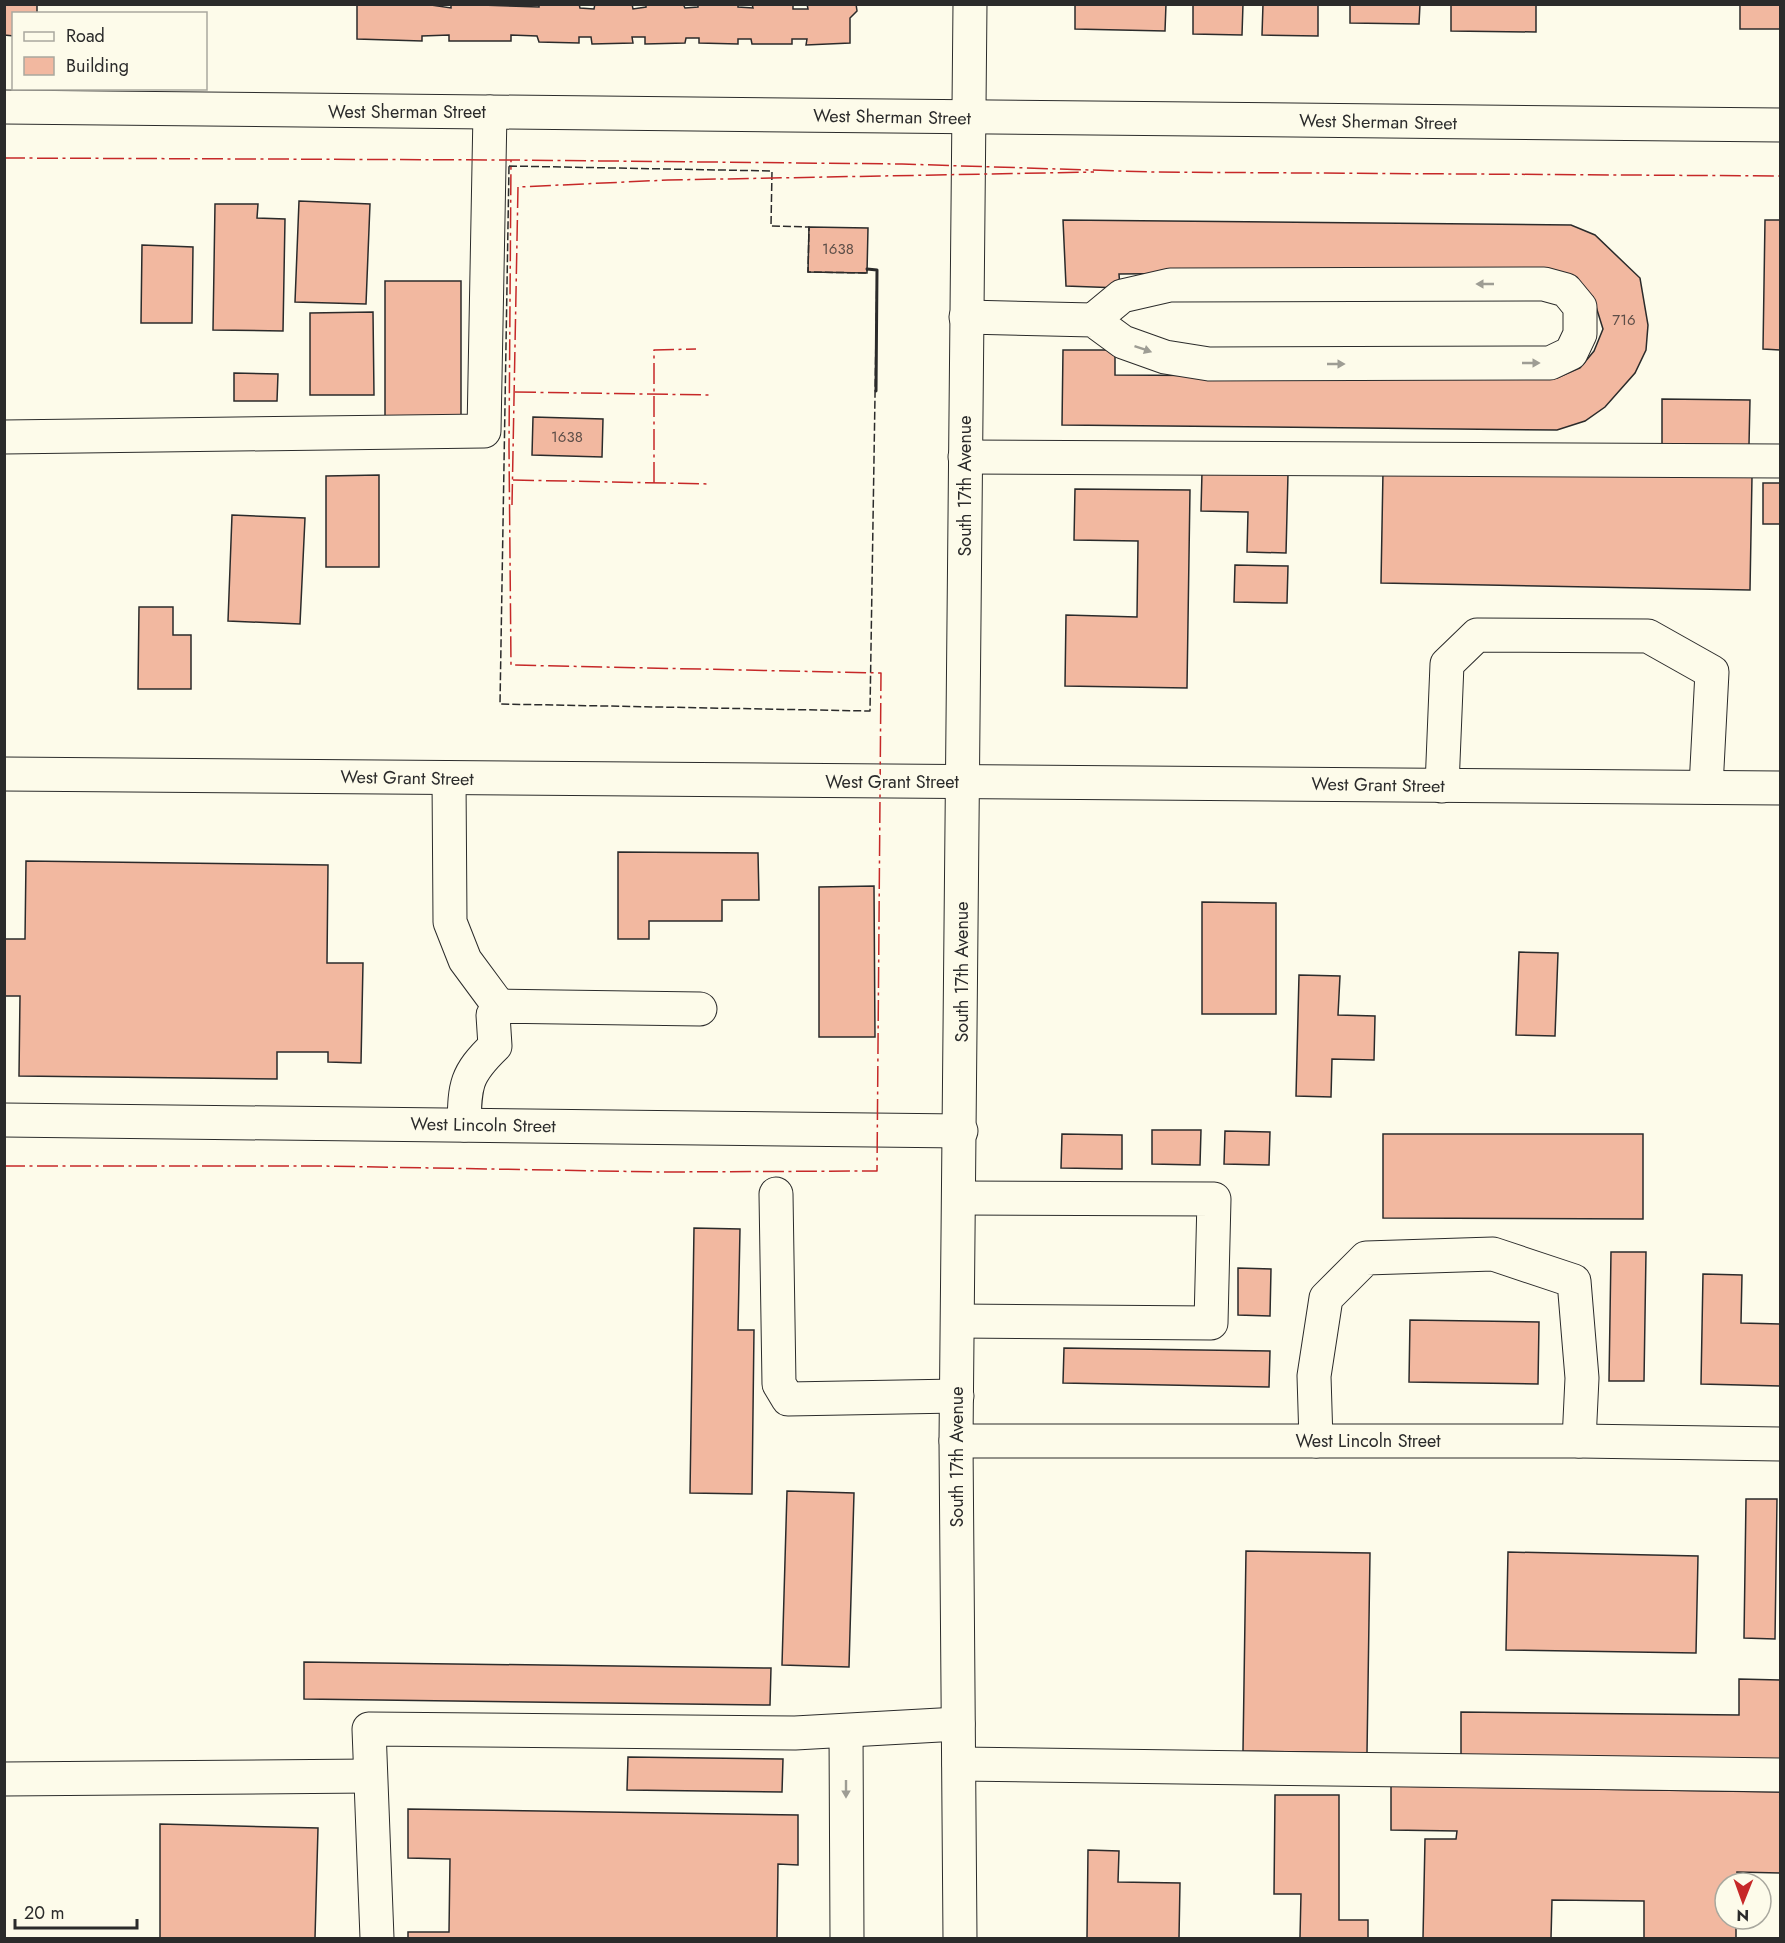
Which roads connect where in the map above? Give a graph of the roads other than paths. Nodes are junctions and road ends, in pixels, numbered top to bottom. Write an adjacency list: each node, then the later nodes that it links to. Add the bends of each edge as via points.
1 (970, 4): 4 (main road, South 17th Avenue)
2 (4, 107): 3 (main road, West Sherman Street)
3 (490, 112): 4 (main road, West Sherman Street); 8 (main road, via 484,431)
4 (968, 118): 5 (main road, West Sherman Street); 6 (main road, South 17th Avenue)
5 (1780, 125)
6 (966, 317): 7 (main road); 9 (main road, South 17th Avenue)
7 (1093, 320): 7 (main road, one-way to 7, via 1123,342 1165,357 1209,364 1550,363 1571,353 1580,334 1580,307 1566,290 1544,284 1170,285 1122,296)
8 (4, 437)
9 (965, 457): 10 (main road); 13 (main road, South 17th Avenue)
10 (1780, 461)
11 (4, 774): 12 (main road, West Grant Street)
12 (449, 778): 13 (main road, West Grant Street); 17 (main road, via 450,922 465,960)
13 (963, 782): 14 (main road, West Grant Street); 21 (main road, South 17th Avenue)
14 (1442, 786): 15 (main road, West Grant Street); 15 (main road, via 1447,664 1478,635 1648,636 1712,672)
15 (1706, 787): 16 (main road, West Grant Street)
16 (1780, 788)
17 (499, 1006): 18 (main road); 20 (main road, via 493,1015 495,1046 477,1063 465,1087)
18 (700, 1009)
19 (4, 1120): 20 (main road, West Lincoln Street)
20 (464, 1125): 21 (main road, West Lincoln Street)
21 (961, 1131): 23 (main road, South 17th Avenue)
22 (776, 1194): 25 (main road, via 779,1384 788,1399)
23 (960, 1198): 24 (main road, South 17th Avenue); 24 (main road, via 1214,1199 1211,1323)
24 (958, 1321): 25 (main road, South 17th Avenue)
25 (957, 1396): 26 (main road, South 17th Avenue)
26 (956, 1441): 27 (main road, West Lincoln Street); 30 (main road, South 17th Avenue)
27 (1316, 1441): 28 (main road, West Lincoln Street); 28 (main road, via 1314,1376 1326,1298 1366,1258 1493,1254 1574,1281 1582,1378)
28 (1580, 1441): 29 (main road, West Lincoln Street)
29 (1780, 1444)
30 (958, 1724): 31 (main road); 32 (main road, South 17th Avenue)
31 (846, 1731): 34 (main road, via 369,1729); 37 (main road, one-way to 37)
32 (959, 1764): 33 (main road); 38 (main road, South 17th Avenue)
33 (1780, 1774)
34 (370, 1776): 35 (main road); 36 (main road)
35 (4, 1779)
36 (377, 1938)
37 (847, 1938)
38 (960, 1938)

